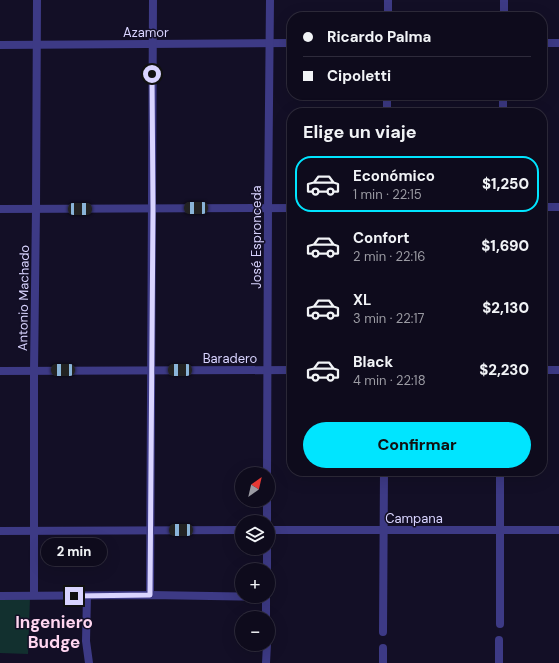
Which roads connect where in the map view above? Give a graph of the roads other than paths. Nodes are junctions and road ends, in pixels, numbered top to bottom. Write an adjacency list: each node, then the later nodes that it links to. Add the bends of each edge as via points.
1 (37, 0): 12 (street, Antonio Machado)
2 (153, 0): 13 (street)
3 (270, 0): 8 (street, José Espronceda)
4 (388, 0): 6 (street)
5 (504, 0): 7 (street)
6 (388, 12)
7 (504, 12)
8 (269, 43): 9 (street, Azamor); 13 (street, Azamor); 17 (street, José Espronceda)
9 (287, 43)
10 (547, 43): 11 (street)
11 (559, 43)
12 (36, 44): 13 (street, Azamor); 14 (street, Azamor); 19 (street, Antonio Machado)
13 (152, 44): 20 (street)
14 (0, 45)
15 (547, 207): 16 (street)
16 (559, 207)
17 (268, 208): 18 (street); 20 (street); 24 (street, José Espronceda)
18 (287, 208)
19 (36, 209): 20 (street); 21 (street); 28 (street, Antonio Machado)
20 (153, 209): 23 (street)
21 (0, 210)
22 (0, 370): 28 (street, Baradero)
23 (151, 370): 24 (street, Baradero); 28 (street, Baradero); 32 (street)
24 (268, 370): 25 (street, Baradero); 29 (street, José Espronceda)
25 (287, 370)
26 (547, 370): 27 (street)
27 (559, 370)
28 (34, 371): 39 (street, Antonio Machado)
29 (267, 467)
30 (384, 476): 35 (street)
31 (500, 476): 36 (street)
32 (151, 530): 33 (street); 39 (street); 41 (street)
33 (235, 530)
34 (275, 530): 35 (street, Campana)
35 (383, 530): 36 (street, Campana); 46 (street)
36 (500, 530): 37 (street, Campana); 45 (street)
37 (559, 530)
38 (0, 531): 39 (street)
39 (34, 531): 40 (street, Antonio Machado)
40 (34, 595): 42 (street); 43 (street)
41 (150, 595): 43 (street); 44 (street)
42 (0, 596)
43 (87, 596): 50 (street, via 86,641)
44 (235, 596)
45 (500, 624)
46 (383, 632)
47 (499, 640): 53 (street)
48 (383, 648): 52 (street)
49 (267, 651): 51 (street)
50 (90, 663)
51 (266, 663)
52 (383, 663)
53 (499, 663)

